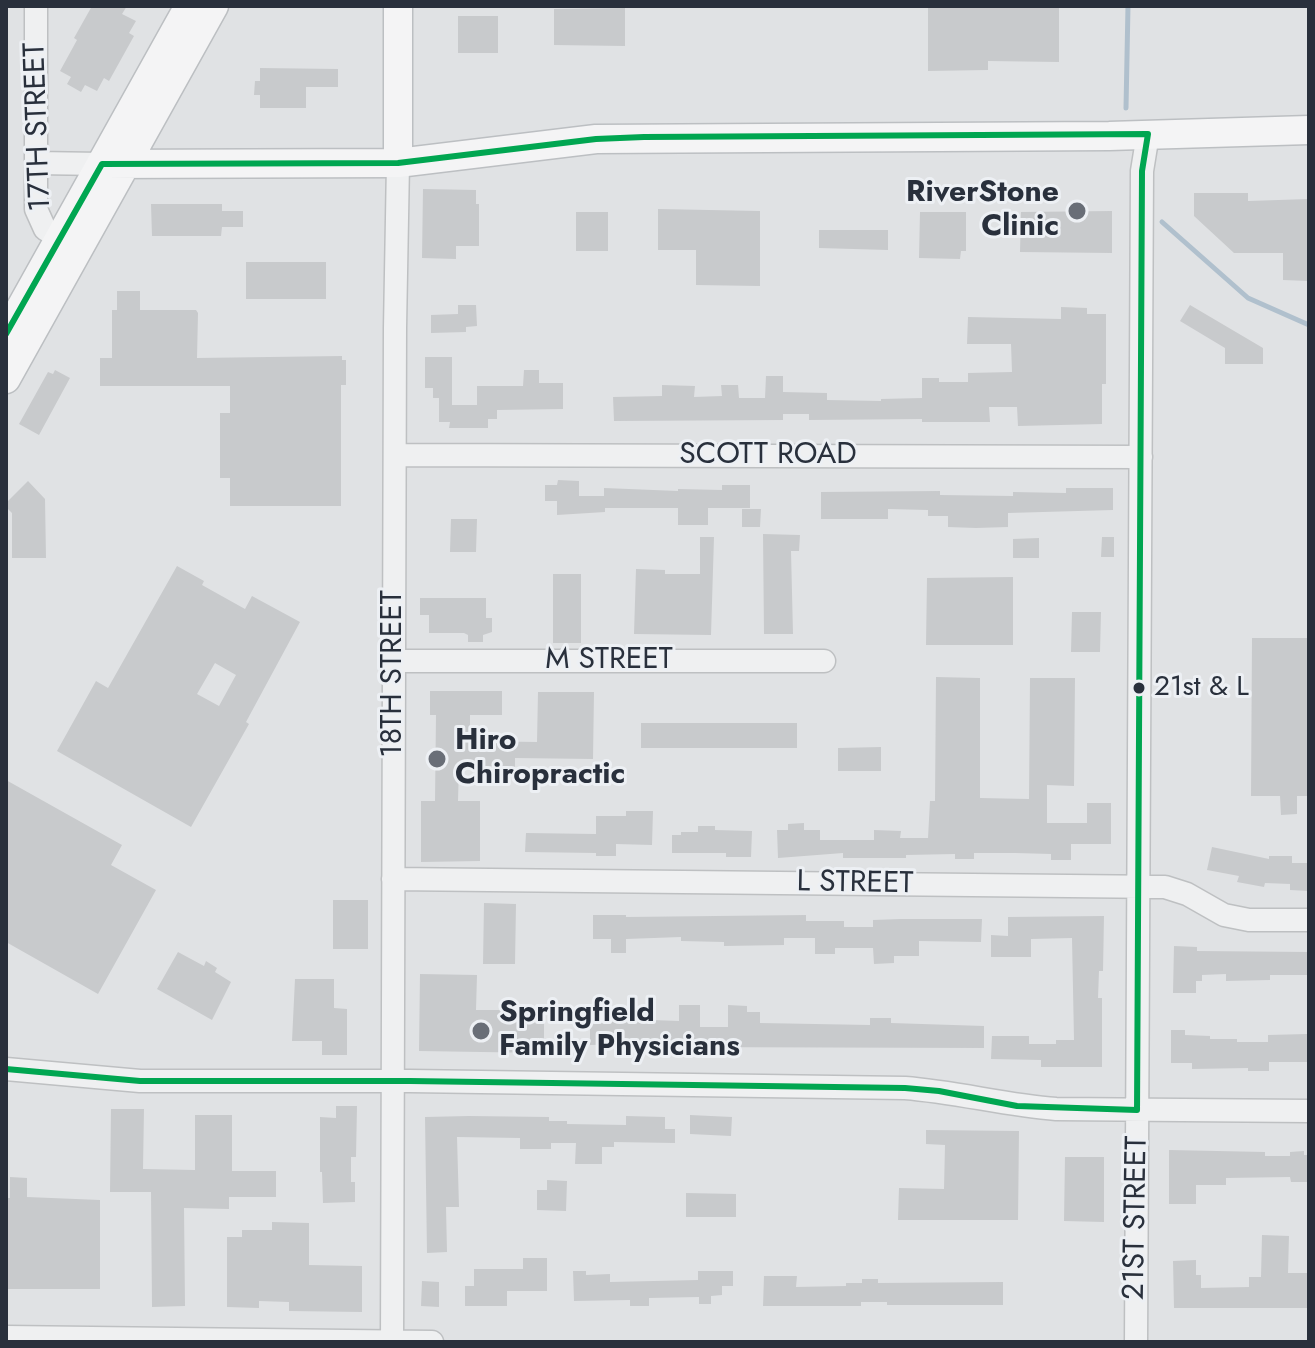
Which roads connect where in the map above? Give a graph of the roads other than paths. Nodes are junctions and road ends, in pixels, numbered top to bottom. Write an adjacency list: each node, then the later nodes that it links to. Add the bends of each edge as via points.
1 (36, 6): 7 (street, 17TH STREET)
2 (189, 6): 9 (main road)
3 (214, 6): 9 (main road)
4 (398, 6): 8 (main road, 18TH STREET)
5 (1309, 130): 6 (main road)
6 (1148, 134): 8 (main road, via 596,139); 14 (street, 21ST STREET, via 1142,171)
7 (36, 163): 9 (street); 10 (street, 17TH STREET, via 38,217)
8 (398, 163): 9 (main road); 13 (street, 18TH STREET)
9 (114, 164): 10 (main road); 12 (main road)
10 (60, 238): 11 (main road)
11 (6, 334)
12 (6, 379)
13 (395, 455): 14 (street, SCOTT ROAD); 15 (street, 18TH STREET)
14 (1141, 457): 18 (street, 21ST STREET)
15 (394, 661): 16 (street, M STREET); 17 (street, 18TH STREET)
16 (824, 661)
17 (393, 879): 18 (street, L STREET); 21 (street, 18TH STREET)
18 (1138, 887): 19 (street, L STREET, via 1165,887 1224,915 1249,920); 22 (street, 21ST STREET)
19 (1309, 920)
20 (6, 1069): 21 (street, via 140,1081)
21 (394, 1082): 22 (street, via 905,1088 1017,1106); 25 (street, 18TH STREET)
22 (1137, 1110): 23 (street); 27 (street, 21ST STREET)
23 (1309, 1111)
24 (6, 1337): 25 (street)
25 (392, 1342): 26 (street)
26 (432, 1342)
27 (1136, 1342)

